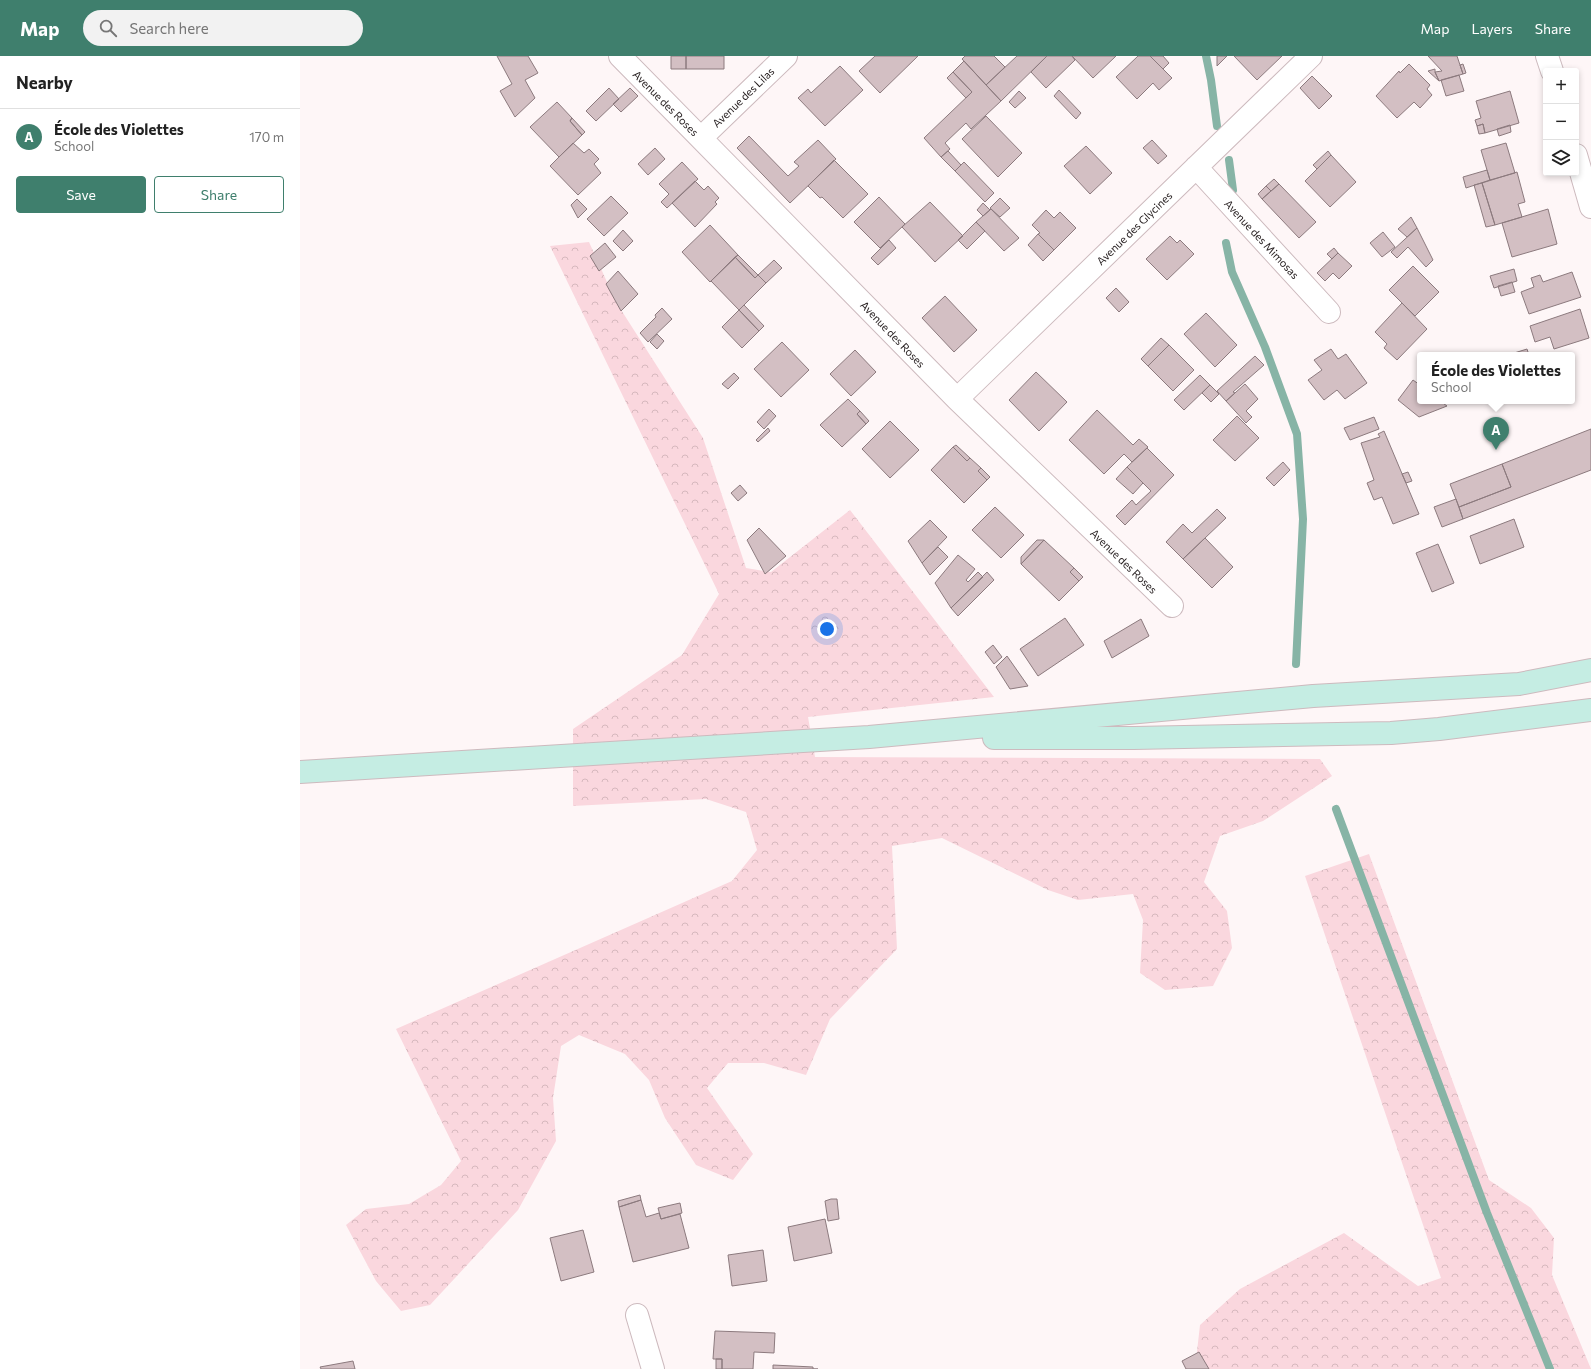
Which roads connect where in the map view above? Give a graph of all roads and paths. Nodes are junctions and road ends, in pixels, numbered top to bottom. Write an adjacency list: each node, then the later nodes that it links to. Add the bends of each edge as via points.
1 (620, 56): 6 (street, Avenue des Roses)
2 (786, 56): 6 (street, Avenue des Lilas)
3 (1311, 56): 8 (street, Avenue des Glycines)
4 (1547, 56): 5 (street)
5 (1551, 68)
6 (701, 138): 11 (street, Avenue des Roses)
7 (1579, 165): 9 (street)
8 (1196, 167): 10 (street, Avenue des Mimosas); 11 (street, Avenue des Glycines)
9 (1591, 207)
10 (1329, 312)
11 (957, 399): 12 (street, Avenue des Roses)
12 (1172, 606)
13 (1591, 670): 15 (main road, via 1519,684 1313,696)
14 (1591, 710): 15 (main road, via 1391,733 1134,738)
15 (869, 738): 16 (main road)
16 (300, 772)
17 (637, 1315): 18 (street)
18 (653, 1369)

